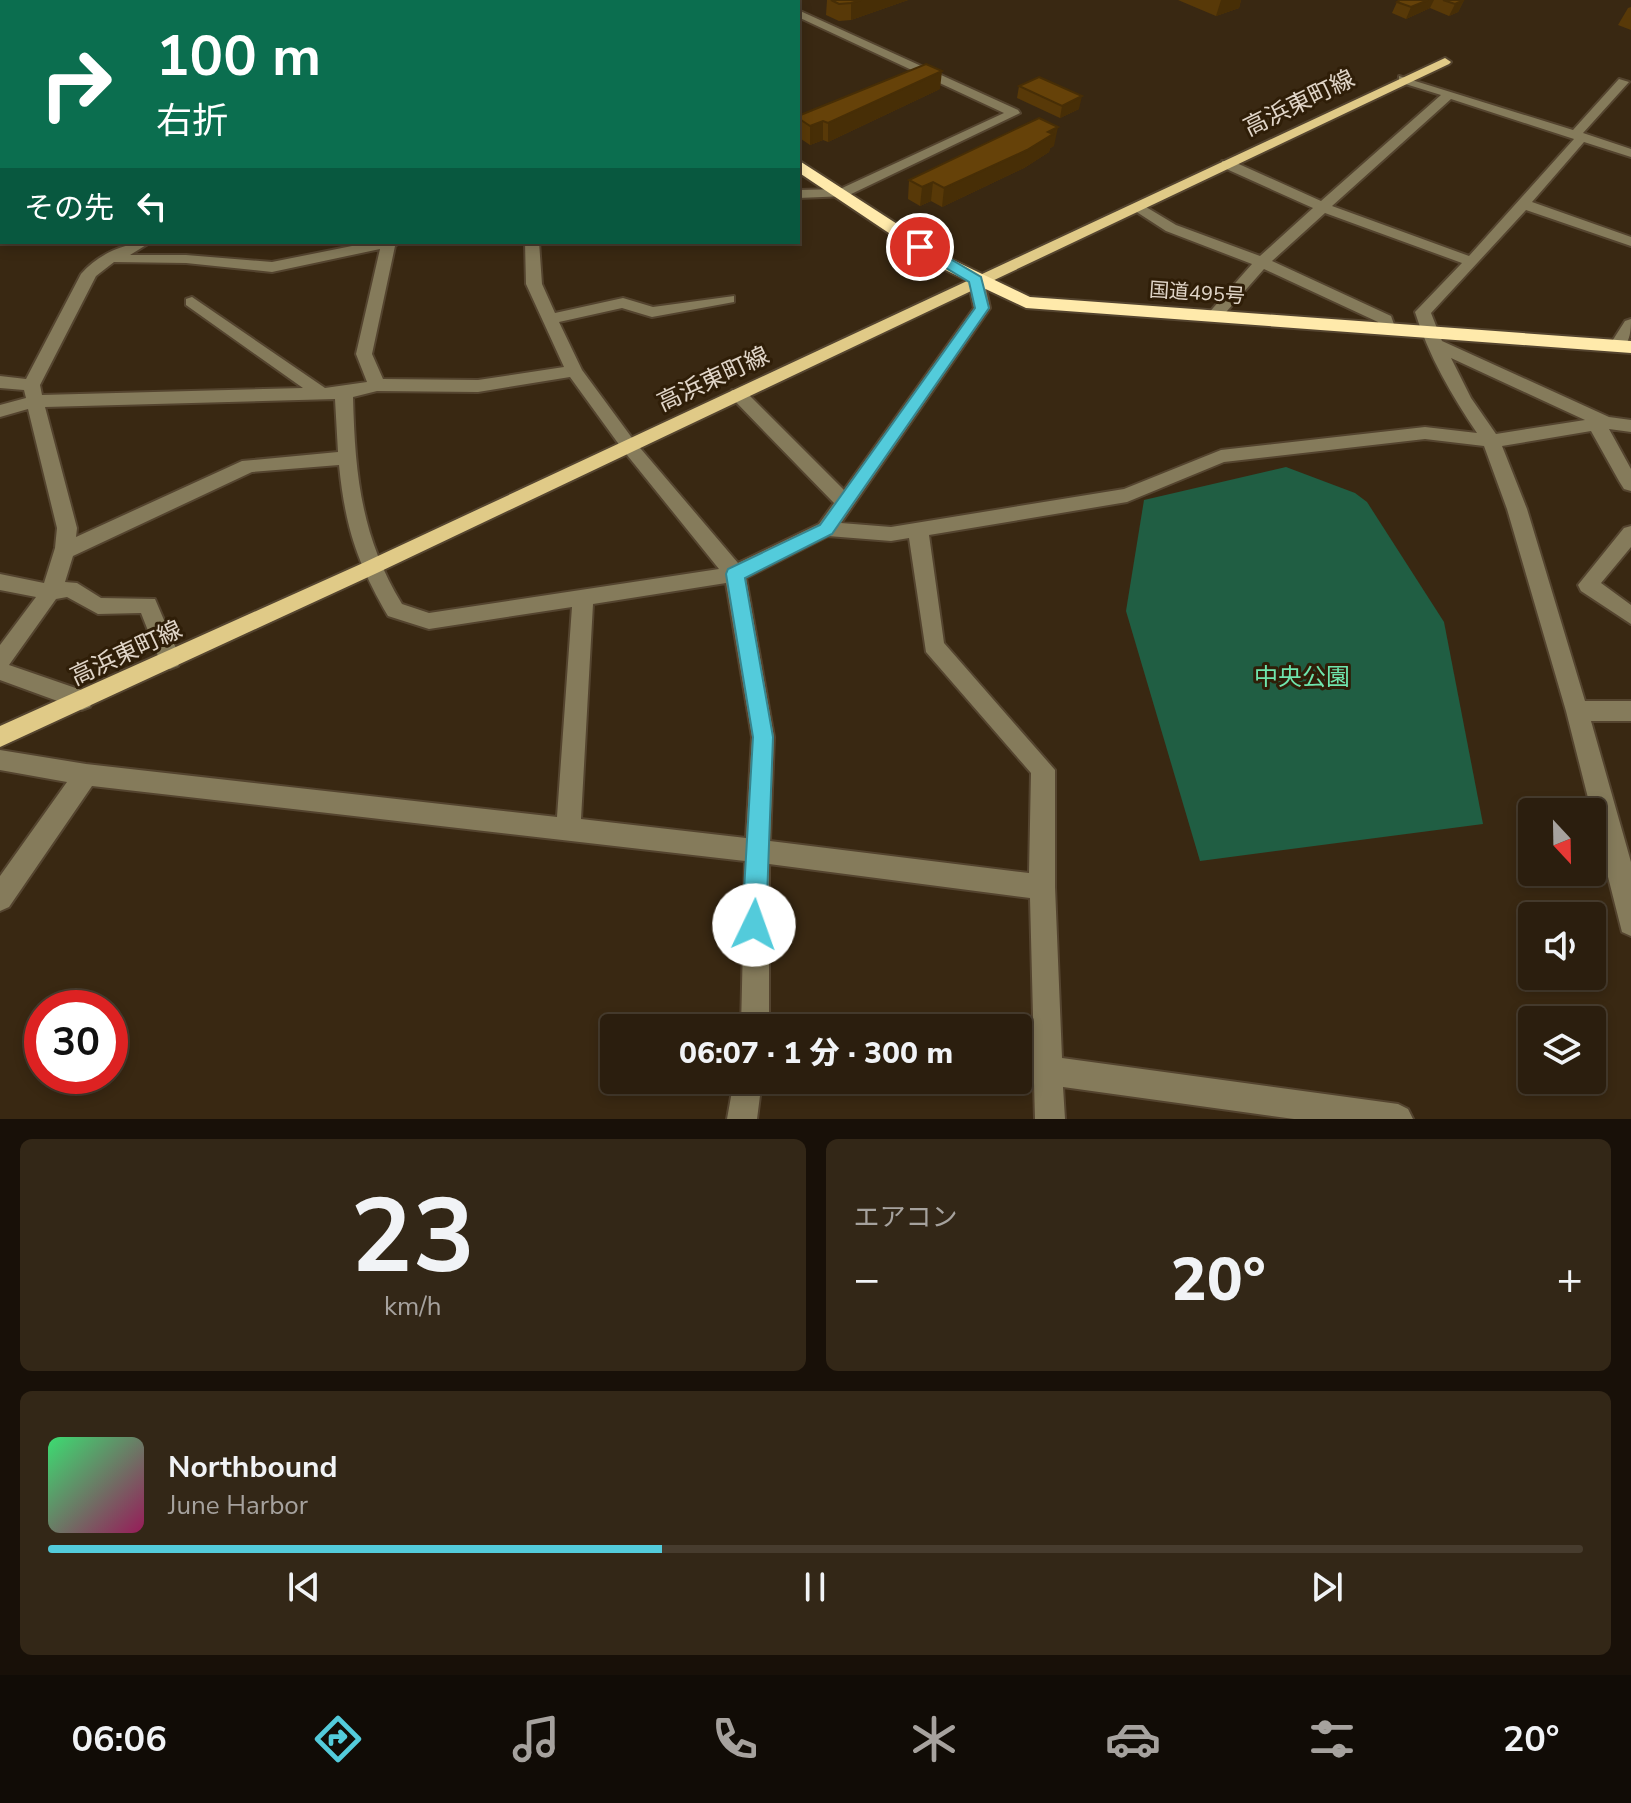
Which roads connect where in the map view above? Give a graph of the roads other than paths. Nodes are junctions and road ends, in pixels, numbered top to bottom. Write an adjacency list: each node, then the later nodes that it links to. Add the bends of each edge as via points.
1 (800, 14): 10 (street, via 1014,113)
2 (1445, 62): 3 (main road, 高浜東町線)
3 (1403, 79): 5 (street); 8 (main road, 高浜東町線)
4 (1623, 82): 6 (street)
5 (1448, 95): 6 (street); 14 (street)
6 (1578, 136): 7 (street); 12 (street)
7 (1631, 153)
8 (1227, 164): 13 (main road, 高浜東町線); 14 (street)
9 (800, 166): 10 (highway, 国道495号)
10 (842, 193): 11 (street); 23 (highway, 国道495号)
11 (800, 194)
12 (1523, 204): 15 (street); 22 (street)
13 (1136, 207): 21 (street, via 1171,228); 23 (main road, 高浜東町線)
14 (1324, 208): 21 (street); 22 (street)
15 (1631, 242)
16 (108, 244): 20 (street)
17 (141, 244): 20 (street)
18 (391, 244): 20 (street, via 272,267); 34 (street, via 364,354)
19 (532, 244): 27 (street, via 534,284)
20 (115, 259): 35 (street, via 89,274)
21 (1262, 262): 26 (street); 29 (street, via 1385,319)
22 (1472, 262): 30 (street, via 1423,312)
23 (976, 280): 26 (highway, 国道495号, via 1026,302); 38 (main road, 高浜東町線); 46 (street, via 982,308)
24 (728, 299): 27 (street, via 652,312 623,303)
25 (192, 302): 36 (street)
26 (1214, 316): 29 (highway, 国道495号)
27 (549, 319): 32 (street)
28 (1631, 324): 31 (street)
29 (1388, 330): 30 (highway, 国道495号)
30 (1432, 339): 31 (highway, 国道495号); 40 (street); 42 (street)
31 (1624, 347)
32 (574, 371): 34 (street, via 478,386); 43 (street)
33 (0, 382): 35 (street)
34 (377, 385): 37 (street)
35 (34, 393): 36 (street); 39 (street); 50 (street, via 67,528)
36 (321, 393): 37 (street)
37 (344, 393): 44 (street)
38 (738, 394): 43 (main road, 高浜東町線); 46 (street)
39 (0, 411)
40 (1600, 424): 41 (street); 42 (street); 45 (street)
41 (1631, 426)
42 (1491, 441): 48 (street, via 1425,433 1221,456 1127,495); 61 (street, via 1517,509)
43 (629, 446): 51 (main road, 高浜東町線); 52 (street)
44 (347, 458): 50 (street, via 249,466); 51 (street)
45 (1631, 484)
46 (845, 503): 47 (street)
47 (826, 529): 48 (street, via 891,534); 52 (street)
48 (918, 529): 69 (street, via 934,646 1043,770)
49 (1627, 545): 56 (street, via 1588,585)
50 (67, 550): 54 (street)
51 (370, 568): 55 (street, via 395,610 429,621); 57 (main road, 高浜東町線)
52 (735, 574): 55 (street); 67 (street, via 763,737)
53 (0, 582): 54 (street)
54 (51, 592): 57 (street, via 70,589 98,606 148,605); 58 (street)
55 (583, 599): 66 (street)
56 (1631, 616)
57 (170, 660): 60 (main road, 高浜東町線)
58 (0, 661)
59 (0, 671): 60 (street)
60 (82, 700): 63 (main road, 高浜東町線)
61 (1577, 711): 62 (street); 68 (street)
62 (1631, 711)
63 (0, 737)
64 (0, 760): 65 (street)
65 (86, 775): 66 (street); 70 (street)
66 (568, 831): 67 (street)
67 (758, 851): 69 (street); 72 (street)
68 (1628, 886): 71 (street)
69 (1042, 887): 74 (street)
70 (0, 898)
71 (1631, 923)
72 (755, 1014)
73 (1032, 1068): 74 (street)
74 (1049, 1070): 77 (street); 78 (street)
75 (746, 1094): 76 (street)
76 (742, 1119)
77 (1050, 1119)
78 (1398, 1119)

